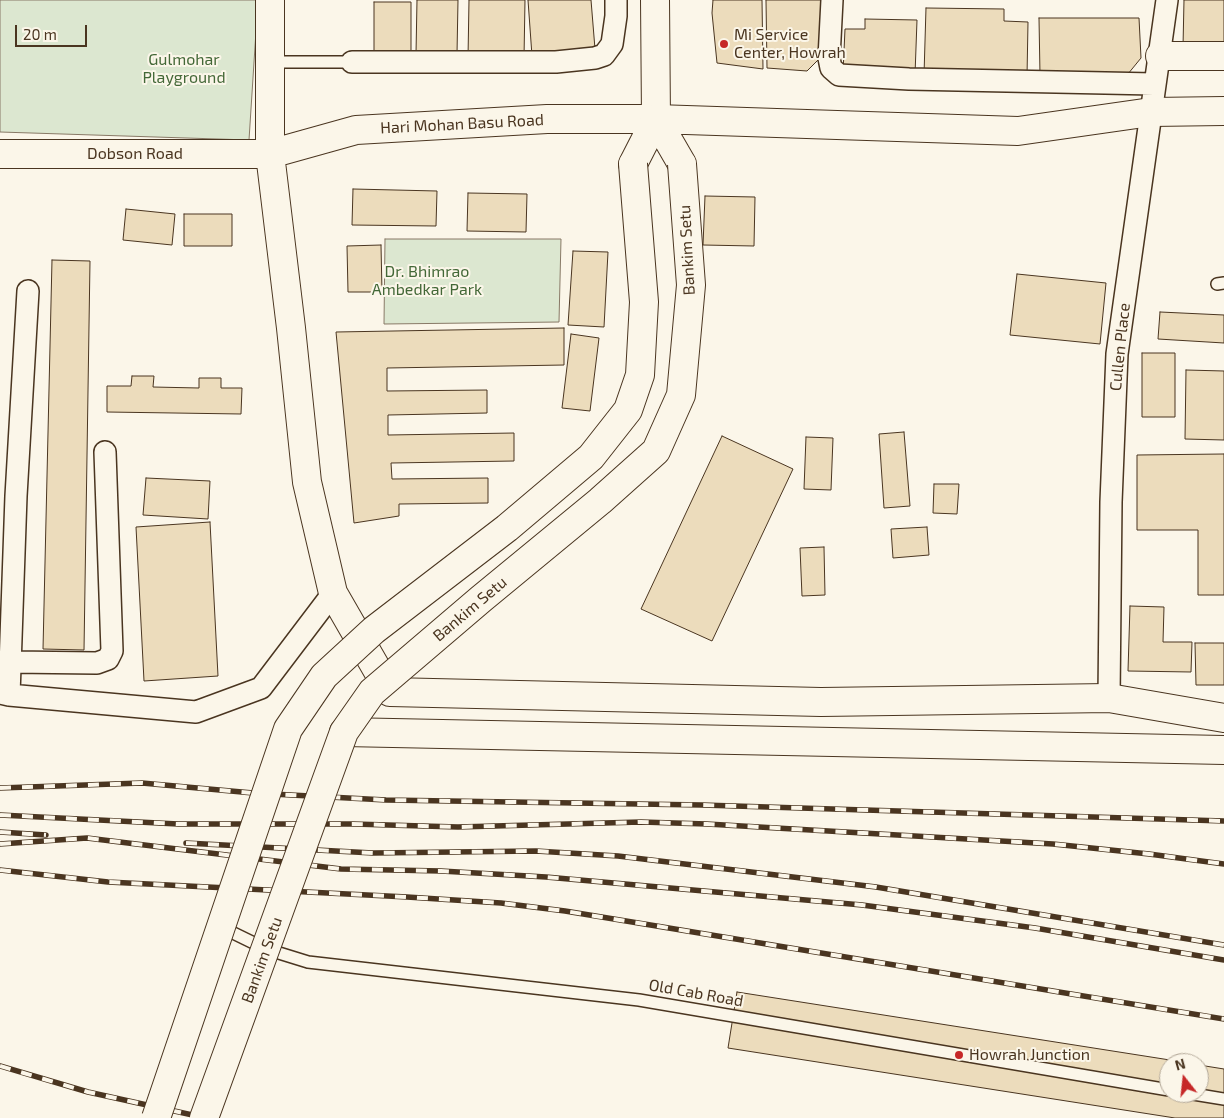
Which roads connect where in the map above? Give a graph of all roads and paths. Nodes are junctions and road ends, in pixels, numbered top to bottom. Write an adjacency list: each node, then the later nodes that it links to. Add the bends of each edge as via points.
1 (270, 0): 8 (main road)
2 (616, 0): 9 (street, via 612,44 604,55 595,58 556,62)
3 (655, 0): 13 (main road)
4 (832, 0): 10 (street, via 828,58 831,68 839,75)
5 (1167, 0): 6 (street, Cullen Place)
6 (1160, 56): 7 (main road); 10 (street, Cullen Place)
7 (1224, 56)
8 (270, 62): 9 (lane); 15 (main road)
9 (352, 62)
10 (1154, 84): 12 (street, Cullen Place)
11 (1224, 111): 12 (main road, Hari Mohan Basu Road)
12 (1151, 112): 13 (main road, Hari Mohan Basu Road, via 1018,131); 22 (street, Cullen Place, via 1117,354 1111,502)
13 (656, 119): 15 (main road, Hari Mohan Basu Road, via 547,119 356,130); 24 (main road, Bankim Setu, bridge, via 682,164 690,285 681,395 656,451 372,692); 26 (main road, bridge, via 633,164 644,302 640,375 628,410 591,457 507,528 374,630 324,676 288,729)
14 (0, 154): 15 (main road, Dobson Road)
15 (270, 154): 19 (main road, via 307,482)
16 (28, 291): 18 (street)
17 (105, 452): 20 (street, via 112,651 108,659 97,663)
18 (8, 496): 20 (street)
19 (333, 593): 21 (street, via 262,688 196,712); 22 (main road, via 390,692 821,702)
20 (11, 662): 21 (street)
21 (5, 694)
22 (1109, 698): 23 (main road)
23 (1224, 718)
24 (344, 732): 25 (main road); 27 (main road, Bankim Setu, bridge)
25 (1224, 750)
26 (221, 927): 27 (lane, Old Cab Road); 31 (main road, bridge)
27 (266, 949): 28 (lane, Old Cab Road, via 308,962 639,1000); 32 (main road, Bankim Setu, bridge)
28 (1159, 1088)
29 (1209, 1096): 30 (lane)
30 (1224, 1099)
31 (156, 1118)
32 (204, 1118)

